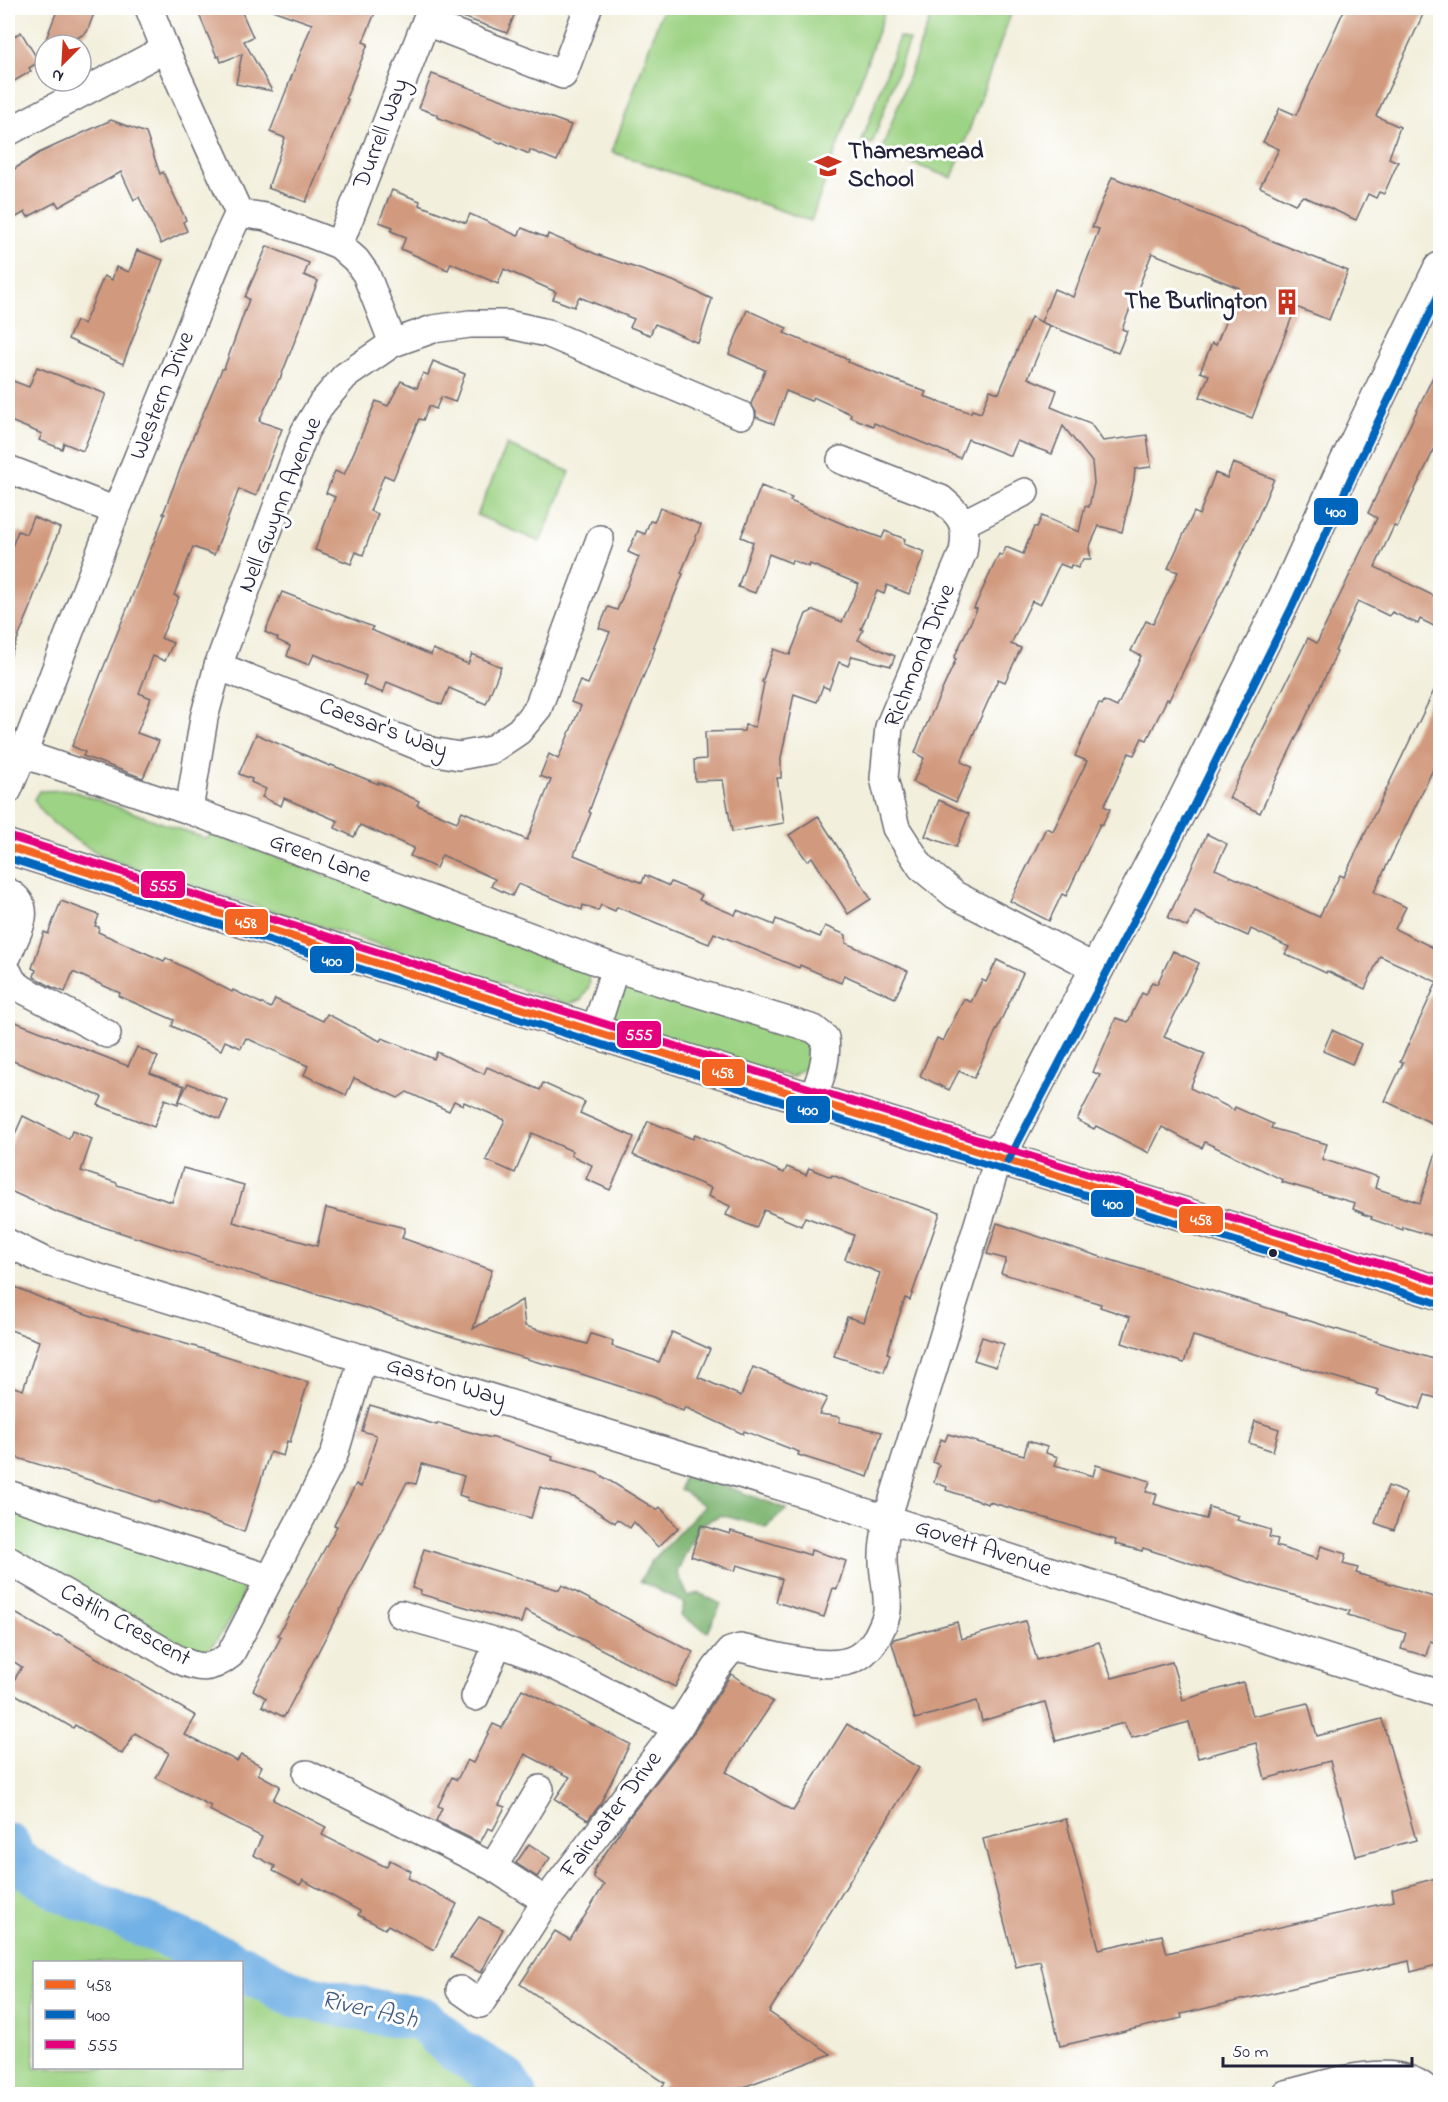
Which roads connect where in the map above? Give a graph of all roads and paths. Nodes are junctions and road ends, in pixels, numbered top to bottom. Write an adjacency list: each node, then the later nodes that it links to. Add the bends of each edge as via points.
1 (149, 8): 4 (street)
2 (588, 8): 3 (street, Durrell Way, via 572,79)
3 (428, 15): 7 (street, Durrell Way)
4 (165, 49): 5 (street); 6 (street)
5 (8, 132)
6 (239, 213): 7 (street, via 266,217); 14 (street, Western Drive)
7 (339, 245): 9 (street, via 366,274)
8 (1440, 269): 25 (main road, via 1194,783)
9 (393, 343): 10 (street, Nell Gwynn Avenue, via 433,328 507,324 547,333); 17 (street, Nell Gwynn Avenue, via 345,376 305,431)
10 (741, 415)
11 (841, 460): 15 (street, via 941,499)
12 (8, 469): 14 (street)
13 (1025, 492): 15 (street)
14 (116, 511): 18 (street, Western Drive)
15 (964, 523): 25 (street, Richmond Drive, via 963,552 889,727 884,778 896,828 921,867 955,895)
16 (600, 539): 17 (street, Caesar's Way, via 538,708 519,731 491,750 459,756 431,751)
17 (218, 666): 20 (street, Nell Gwynn Avenue, via 204,718)
18 (23, 754): 19 (street, Western Drive); 20 (street, Green Lane)
19 (8, 790)
20 (189, 810): 24 (street, Green Lane)
21 (8, 847): 27 (main road)
22 (8, 892): 23 (street, via 21,904 23,914)
23 (8, 955)
24 (615, 968): 27 (street); 29 (street, Green Lane, via 814,1029 825,1038 827,1048)
25 (1097, 969): 30 (main road)
26 (8, 972): 28 (street, via 24,990)
27 (595, 1031): 29 (main road)
28 (107, 1034)
29 (812, 1100): 30 (main road)
30 (999, 1156): 32 (main road); 35 (street, Govett Avenue)
31 (8, 1243): 33 (street, Gaston Way, via 44,1261)
32 (1440, 1293)
33 (363, 1358): 35 (street, Gaston Way); 37 (street, Catlin Crescent, via 334,1455)
34 (8, 1494): 37 (street)
35 (887, 1519): 40 (street, Govett Avenue); 42 (street, Fairwater Drive, via 883,1557 887,1614 872,1646 858,1657 830,1664 740,1648 730,1650)
36 (8, 1560): 37 (street, Catlin Crescent, via 177,1659 205,1668 220,1664 230,1655)
37 (269, 1578)
38 (400, 1614): 39 (street, Fairwater Drive)
39 (498, 1643): 41 (street); 42 (street, Fairwater Drive)
40 (1440, 1694)
41 (475, 1697)
42 (678, 1728): 46 (street, Fairwater Drive)
43 (307, 1774): 45 (street, Fairwater Drive)
44 (540, 1789): 45 (street)
45 (493, 1867): 46 (street, Fairwater Drive)
46 (546, 1901): 47 (street, Fairwater Drive, via 480,2004)
47 (460, 1990)
48 (1286, 2094): 49 (street, via 1360,2076 1383,2075 1409,2080)
49 (1431, 2094)

